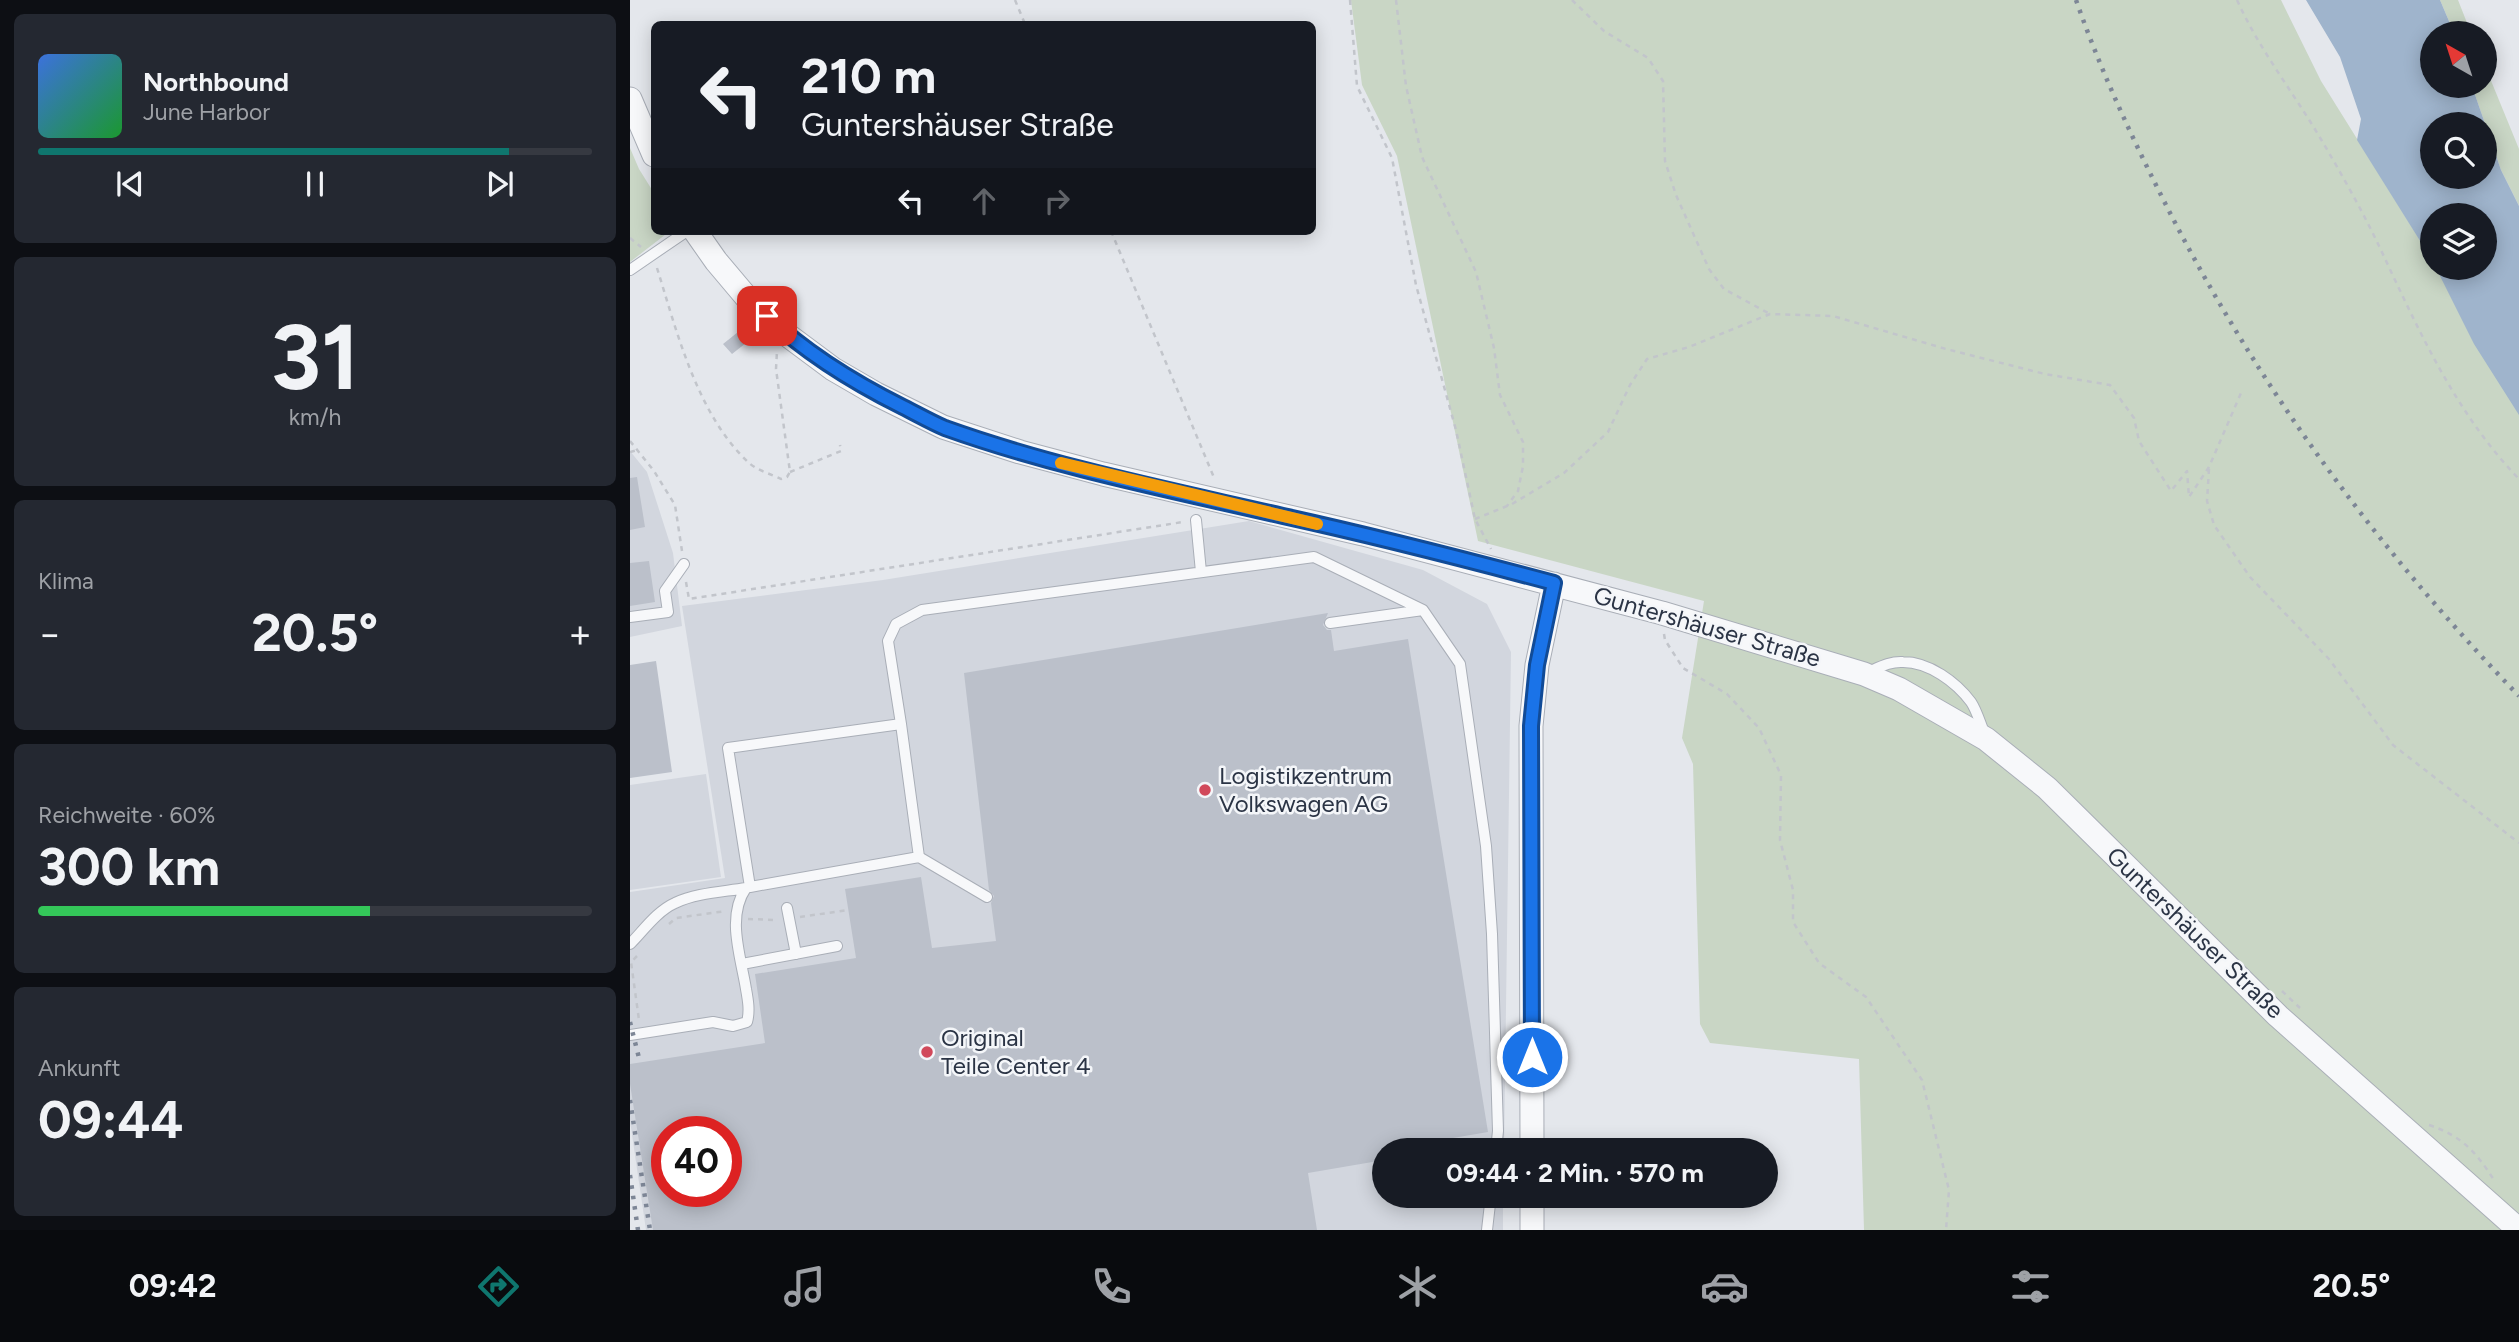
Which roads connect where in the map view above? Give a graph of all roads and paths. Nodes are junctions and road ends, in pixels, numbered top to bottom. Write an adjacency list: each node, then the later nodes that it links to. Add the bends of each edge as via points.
1 (1014, 0): 6 (path)
2 (1350, 0): 26 (path, via 1357,86 1392,158 1416,285)
3 (1396, 0): 25 (path, via 1406,86 1422,157 1476,272 1500,396 1523,442 1518,491)
4 (1572, 0): 14 (path, via 1604,31 1648,58 1663,81 1665,161 1709,269 1724,289)
5 (2237, 0): 23 (path, via 2265,55 2321,139 2456,396)
6 (1024, 21)
7 (630, 99): 8 (street)
8 (651, 148)
9 (681, 235): 12 (lane)
10 (698, 235): 15 (street, Guntershäuser Straße, via 748,299)
11 (1113, 235): 24 (path, via 1216,481)
12 (650, 255): 13 (lane); 22 (path, via 698,385 726,438 750,464 781,479)
13 (630, 270)
14 (1770, 314): 21 (path, via 1833,316 2045,374 2110,385 2134,418 2139,441 2171,491 2187,471 2189,497); 25 (path, via 1647,359 1608,432 1564,473)
15 (786, 334): 22 (path, via 777,344 776,369); 24 (street, Guntershäuser Straße, via 833,369 943,427 1020,452)
16 (2241, 393): 21 (path)
17 (630, 440): 19 (path)
18 (840, 445): 22 (path, via 841,451)
19 (638, 450): 20 (path); 29 (path, via 675,505)
20 (630, 452)
21 (2209, 467): 39 (path, via 2207,501 2214,525 2250,577 2329,659 2393,745)
22 (790, 472)
23 (2519, 479)
24 (1213, 500): 31 (street, Guntershäuser Straße)
25 (1506, 507): 26 (path)
26 (1475, 519): 28 (path)
27 (1196, 520): 29 (path, via 688,599); 30 (lane)
28 (1492, 551)
29 (684, 564): 34 (lane, via 664,592 668,612)
30 (1200, 572): 32 (lane, via 1314,557); 37 (lane, via 922,610 907,617 895,624 888,642)
31 (1554, 583): 33 (street, Guntershäuser Straße); 57 (street, via 1537,665 1531,726)
32 (1423, 611): 35 (lane); 56 (lane, via 1460,664 1486,846)
33 (1662, 613): 36 (street, Guntershäuser Straße); 63 (path, via 1665,640 1684,668 1727,694 1759,728 1781,775 1780,840 1793,890 1793,922 1819,963 1866,997 1922,1080 1949,1191)
34 (630, 617)
35 (1330, 623)
36 (1864, 674): 38 (street, Guntershäuser Straße); 38 (lane, via 1903,662 1935,671 1972,704)
37 (901, 724): 40 (lane); 41 (lane, via 728,748)
38 (1986, 740): 64 (street, Guntershäuser Straße, via 2048,788 2278,1016)
39 (2519, 843)
40 (919, 857): 41 (lane); 42 (lane)
41 (748, 888): 46 (lane, via 673,904); 51 (lane, via 739,898 735,914)
42 (987, 897)
43 (787, 908): 49 (lane)
44 (704, 914): 45 (path, via 676,918)
45 (668, 924)
46 (630, 944)
47 (837, 946): 49 (lane)
48 (638, 954): 50 (path)
49 (796, 954): 51 (lane)
50 (631, 960): 54 (path)
51 (742, 964): 54 (lane, via 747,1022 733,1026 713,1022)
52 (2275, 985): 53 (path)
53 (2304, 1012)
54 (635, 1034)
55 (2430, 1125): 58 (path, via 2471,1147)
56 (1497, 1138)
57 (1532, 1138)
58 (2495, 1182)
59 (1490, 1208): 61 (lane)
60 (1532, 1208): 62 (street)
61 (1487, 1230)
62 (1532, 1230)
63 (1946, 1230)
64 (2519, 1230)

